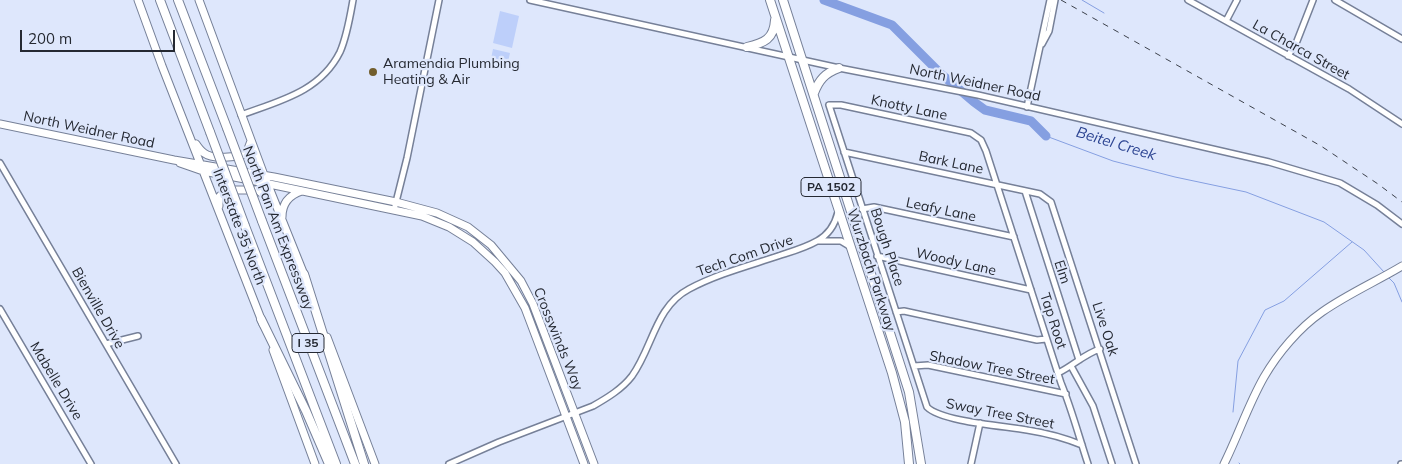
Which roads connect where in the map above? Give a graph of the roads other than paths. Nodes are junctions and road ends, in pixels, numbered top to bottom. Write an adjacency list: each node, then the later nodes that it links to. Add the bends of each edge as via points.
1 (138, 0): 31 (main road, Interstate 35 North)
2 (160, 0): 82 (highway, I 35, bridge)
3 (178, 0): 83 (highway, North Pan Am Expressway / I 35, bridge)
4 (199, 0): 28 (main road)
5 (353, 0): 28 (street, via 340,52 319,80 299,93)
6 (439, 0): 46 (street)
7 (530, 0): 19 (street, North Weidner Road)
8 (770, 0): 16 (highway, Wurzbach Parkway / PA 1502)
9 (783, 0): 23 (highway, Wurzbach Parkway / PA 1502)
10 (1050, 0): 20 (street)
11 (1056, 0): 20 (street, via 1049,31)
12 (1188, 0): 17 (street, La Charca Street)
13 (1237, 0): 17 (street)
14 (1313, 0): 21 (street)
15 (1335, 0): 18 (street)
16 (776, 16): 19 (highway, via 774,30 768,39); 22 (highway, Wurzbach Parkway / PA 1502)
17 (1226, 22): 21 (street, La Charca Street)
18 (1402, 39)
19 (747, 47): 22 (street, North Weidner Road)
20 (1040, 49): 27 (street)
21 (1288, 56): 30 (street, La Charca Street, via 1349,89)
22 (789, 57): 23 (street, North Weidner Road); 47 (highway, Wurzbach Parkway / PA 1502)
23 (803, 60): 24 (street, North Weidner Road); 25 (highway, Wurzbach Parkway / PA 1502)
24 (839, 68): 25 (highway, via 823,76); 27 (street, North Weidner Road)
25 (814, 94): 90 (highway, Wurzbach Parkway / PA 1502, via 909,392)
26 (829, 106): 32 (street, Knotty Lane, via 840,105 971,133); 34 (street, Bough Place)
27 (1027, 107): 51 (street, North Weidner Road, via 1231,152 1333,181 1377,204)
28 (241, 115): 33 (main road)
29 (0, 124): 35 (main road, North Weidner Road)
30 (1402, 124)
31 (192, 140): 33 (main road, via 203,153 225,157 246,154); 35 (main road, via 188,158); 37 (main road, Interstate 35 North)
32 (981, 140): 41 (street, Tap Root)
33 (251, 141): 39 (main road)
34 (844, 152): 41 (street, Bark Lane); 48 (street, Bough Place)
35 (178, 160): 37 (main road, North Weidner Road); 38 (main road, North Weidner Road)
36 (0, 162): 66 (street, Bienville Drive)
37 (200, 163): 38 (main road, Interstate 35 North); 39 (main road, North Weidner Road)
38 (204, 172): 40 (main road, North Weidner Road); 49 (main road, Interstate 35 North)
39 (264, 175): 40 (main road); 46 (main road, North Weidner Road)
40 (267, 183): 42 (main road, North Weidner Road); 45 (main road)
41 (997, 184): 43 (street, Bark Lane); 52 (street, Tap Root)
42 (302, 191): 46 (main road, North Weidner Road); 50 (main road, via 293,194 282,208)
43 (1025, 191): 44 (street, Bark Lane, via 1040,194); 68 (street, Elm)
44 (1051, 202): 67 (street, Live Oak)
45 (276, 206): 49 (main road, via 258,190 226,190 219,197); 50 (main road)
46 (395, 206): 55 (main road, Crosswinds Way, via 426,209 452,219 473,231); 57 (main road, Crosswinds Way, via 449,227)
47 (838, 209): 53 (street, Tech Com Drive, via 833,227); 54 (highway, Wurzbach Parkway / PA 1502)
48 (862, 209): 52 (street, Leafy Lane, via 874,207); 56 (street, Bough Place)
49 (219, 212): 63 (main road, Interstate 35 North)
50 (282, 222): 59 (main road)
51 (1402, 224)
52 (1014, 237): 60 (street, Tap Root)
53 (818, 241): 54 (street, Tech Com Drive, via 840,241); 74 (street, Tech Com Drive, via 704,280 685,291 660,318 642,359 628,381 605,400)
54 (850, 247): 89 (highway, Wurzbach Parkway / PA 1502, via 900,402)
55 (502, 256): 57 (main road); 74 (main road, Crosswinds Way, via 533,304)
56 (877, 256): 60 (street, Woody Lane); 62 (street, Bough Place)
57 (496, 262): 75 (main road, Crosswinds Way, via 525,308)
58 (1402, 266): 95 (main road, via 1323,311 1297,334 1265,375)
59 (304, 274): 84 (highway); 85 (main road)
60 (1031, 290): 65 (street, Tap Root)
61 (0, 310): 78 (street, Mabelle Drive)
62 (896, 312): 65 (street, via 904,310 1037,340); 69 (street, Bough Place)
63 (262, 319): 80 (main road, Interstate 35 North); 81 (highway)
64 (138, 336): 66 (street)
65 (1046, 339): 71 (street, Tap Root)
66 (106, 344): 79 (street, Bienville Drive)
67 (1100, 348): 68 (street); 94 (street, Live Oak)
68 (1079, 360): 70 (street)
69 (914, 366): 72 (street, Shadow Tree Street, via 928,365); 73 (street, Bough Place)
70 (1071, 366): 71 (street); 93 (street, via 1093,406)
71 (1058, 373): 72 (street, Tap Root)
72 (1066, 394): 77 (street, Tap Root)
73 (923, 396): 76 (street, Sway Tree Street, via 932,412)
74 (574, 412): 75 (street, Tech Com Drive); 88 (main road, Crosswinds Way)
75 (566, 416): 86 (street, Tech Com Drive); 87 (main road, Crosswinds Way)
76 (980, 423): 77 (street, Sway Tree Street, via 1029,430); 91 (street)
77 (1082, 445): 92 (street, Tap Root)
78 (91, 464)
79 (176, 464)
80 (315, 464)
81 (329, 464)
82 (336, 464)
83 (355, 464)
84 (364, 464)
85 (375, 464)
86 (449, 464)
87 (584, 464)
88 (594, 464)
89 (909, 464)
90 (921, 464)
91 (971, 464)
92 (1088, 464)
93 (1112, 464)
94 (1136, 464)
95 (1224, 464)

